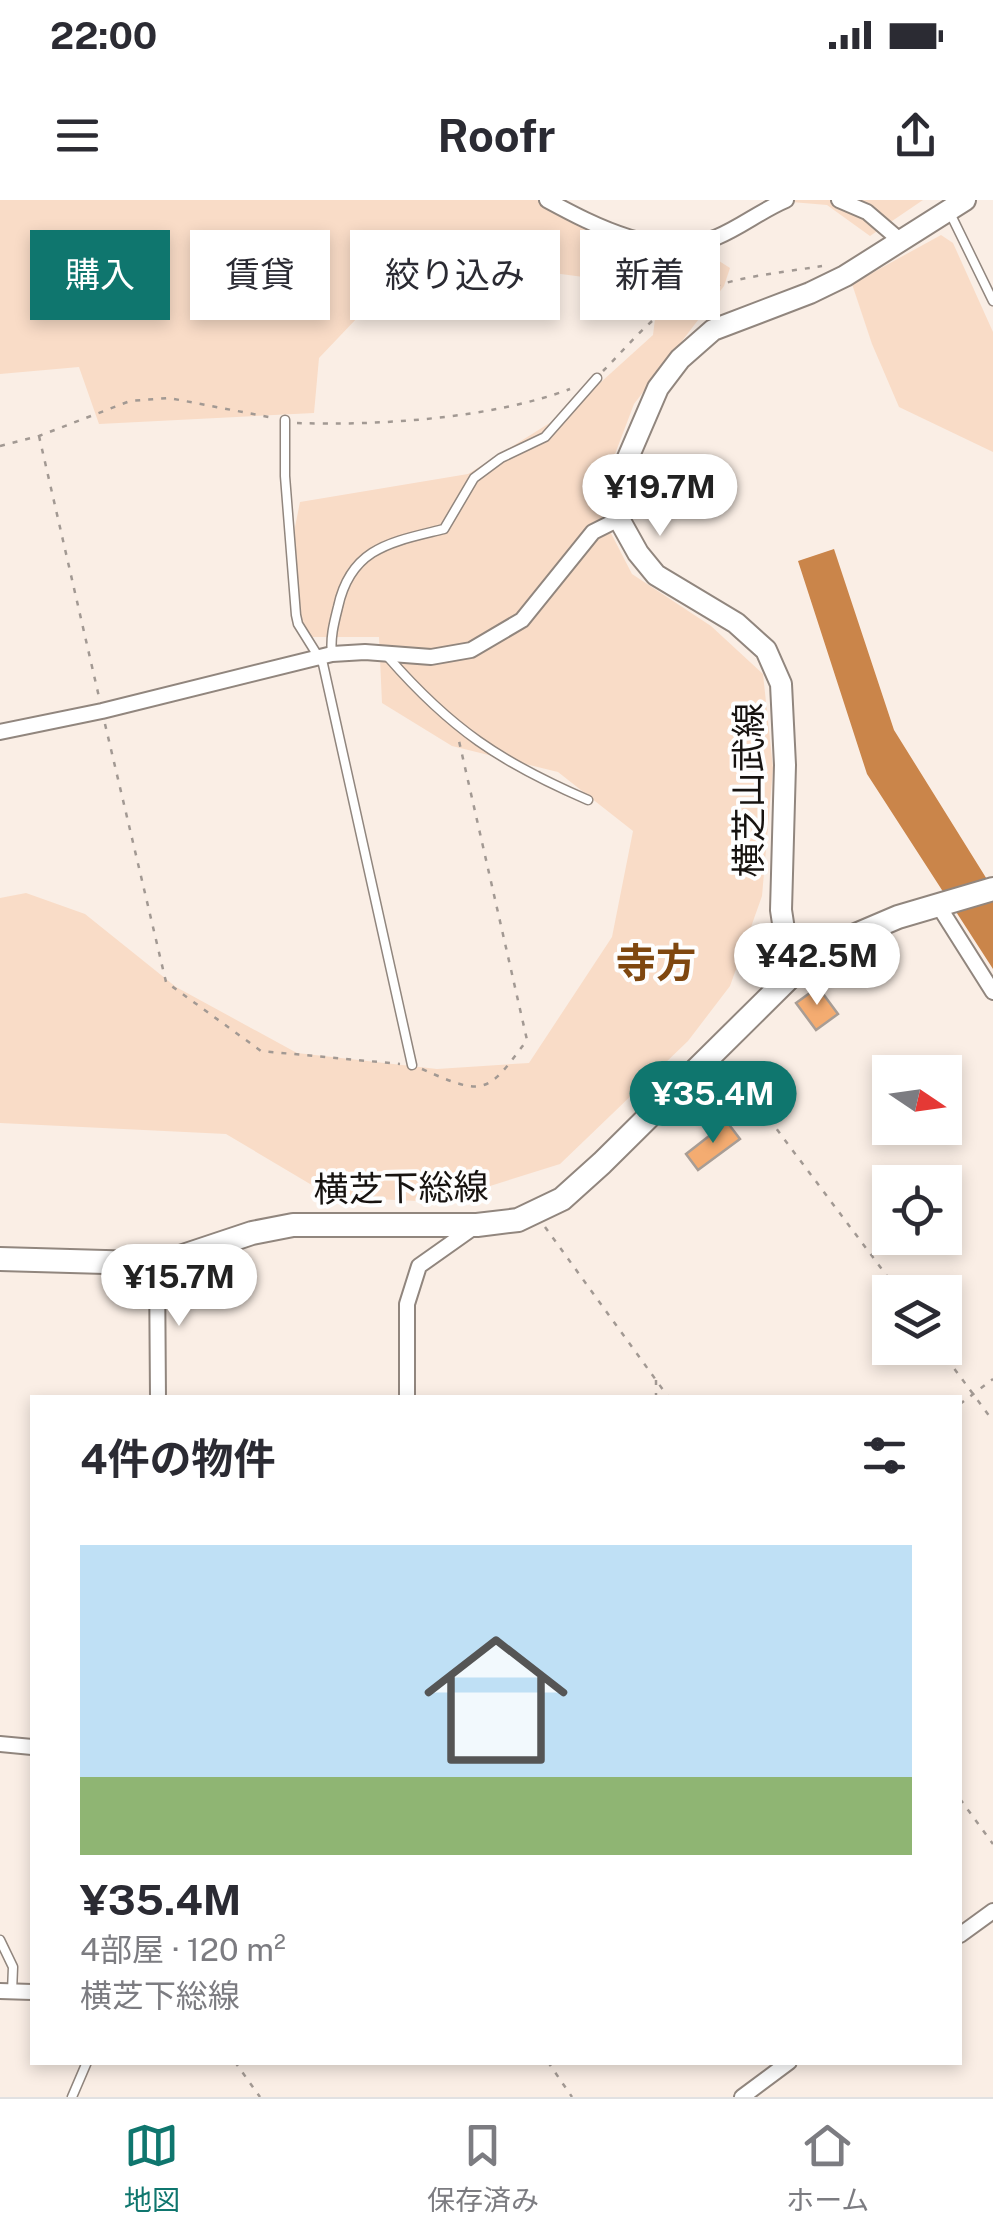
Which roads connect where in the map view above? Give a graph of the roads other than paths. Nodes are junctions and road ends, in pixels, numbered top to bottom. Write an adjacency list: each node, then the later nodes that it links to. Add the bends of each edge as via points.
1 (546, 200): 2 (street, via 587,222 669,245 714,238)
2 (786, 200)
3 (839, 200): 5 (street, via 867,212)
4 (956, 205): 5 (main road); 6 (lane)
5 (902, 242): 9 (main road, via 810,293 713,330 680,359 658,388 624,467)
6 (993, 301)
7 (597, 378): 11 (lane, via 545,437 474,478 444,529 361,559 341,591)
8 (285, 420): 11 (lane, via 296,615)
9 (620, 519): 10 (street, via 593,532 522,620 471,650 432,657); 16 (main road, 横芝山武線, via 656,576 766,650 780,684 781,910)
10 (385, 653): 11 (street); 13 (lane, via 457,728)
11 (325, 656): 12 (street); 18 (lane)
12 (0, 732)
13 (588, 800)
14 (993, 888): 15 (main road, 横芝下総線)
15 (938, 905): 16 (main road, 横芝下総線, via 844,940); 17 (street)
16 (791, 976): 19 (main road, 横芝下総線, via 562,1198 518,1220)
17 (993, 992)
18 (412, 1065)
19 (477, 1225): 21 (main road, 横芝下総線, via 293,1225); 23 (street, via 419,1266 407,1304)
20 (0, 1259): 21 (main road, 横芝下総線)
21 (157, 1261): 22 (street)
22 (158, 1395)
23 (407, 1395)
24 (0, 1744): 25 (street)
25 (30, 1747)
26 (993, 1911): 27 (street)
27 (963, 1930)
28 (0, 1940): 29 (lane, via 13,1968)
29 (6, 1991)
30 (87, 2065): 32 (lane)
31 (785, 2065): 33 (street)
32 (72, 2097)
33 (742, 2097)

